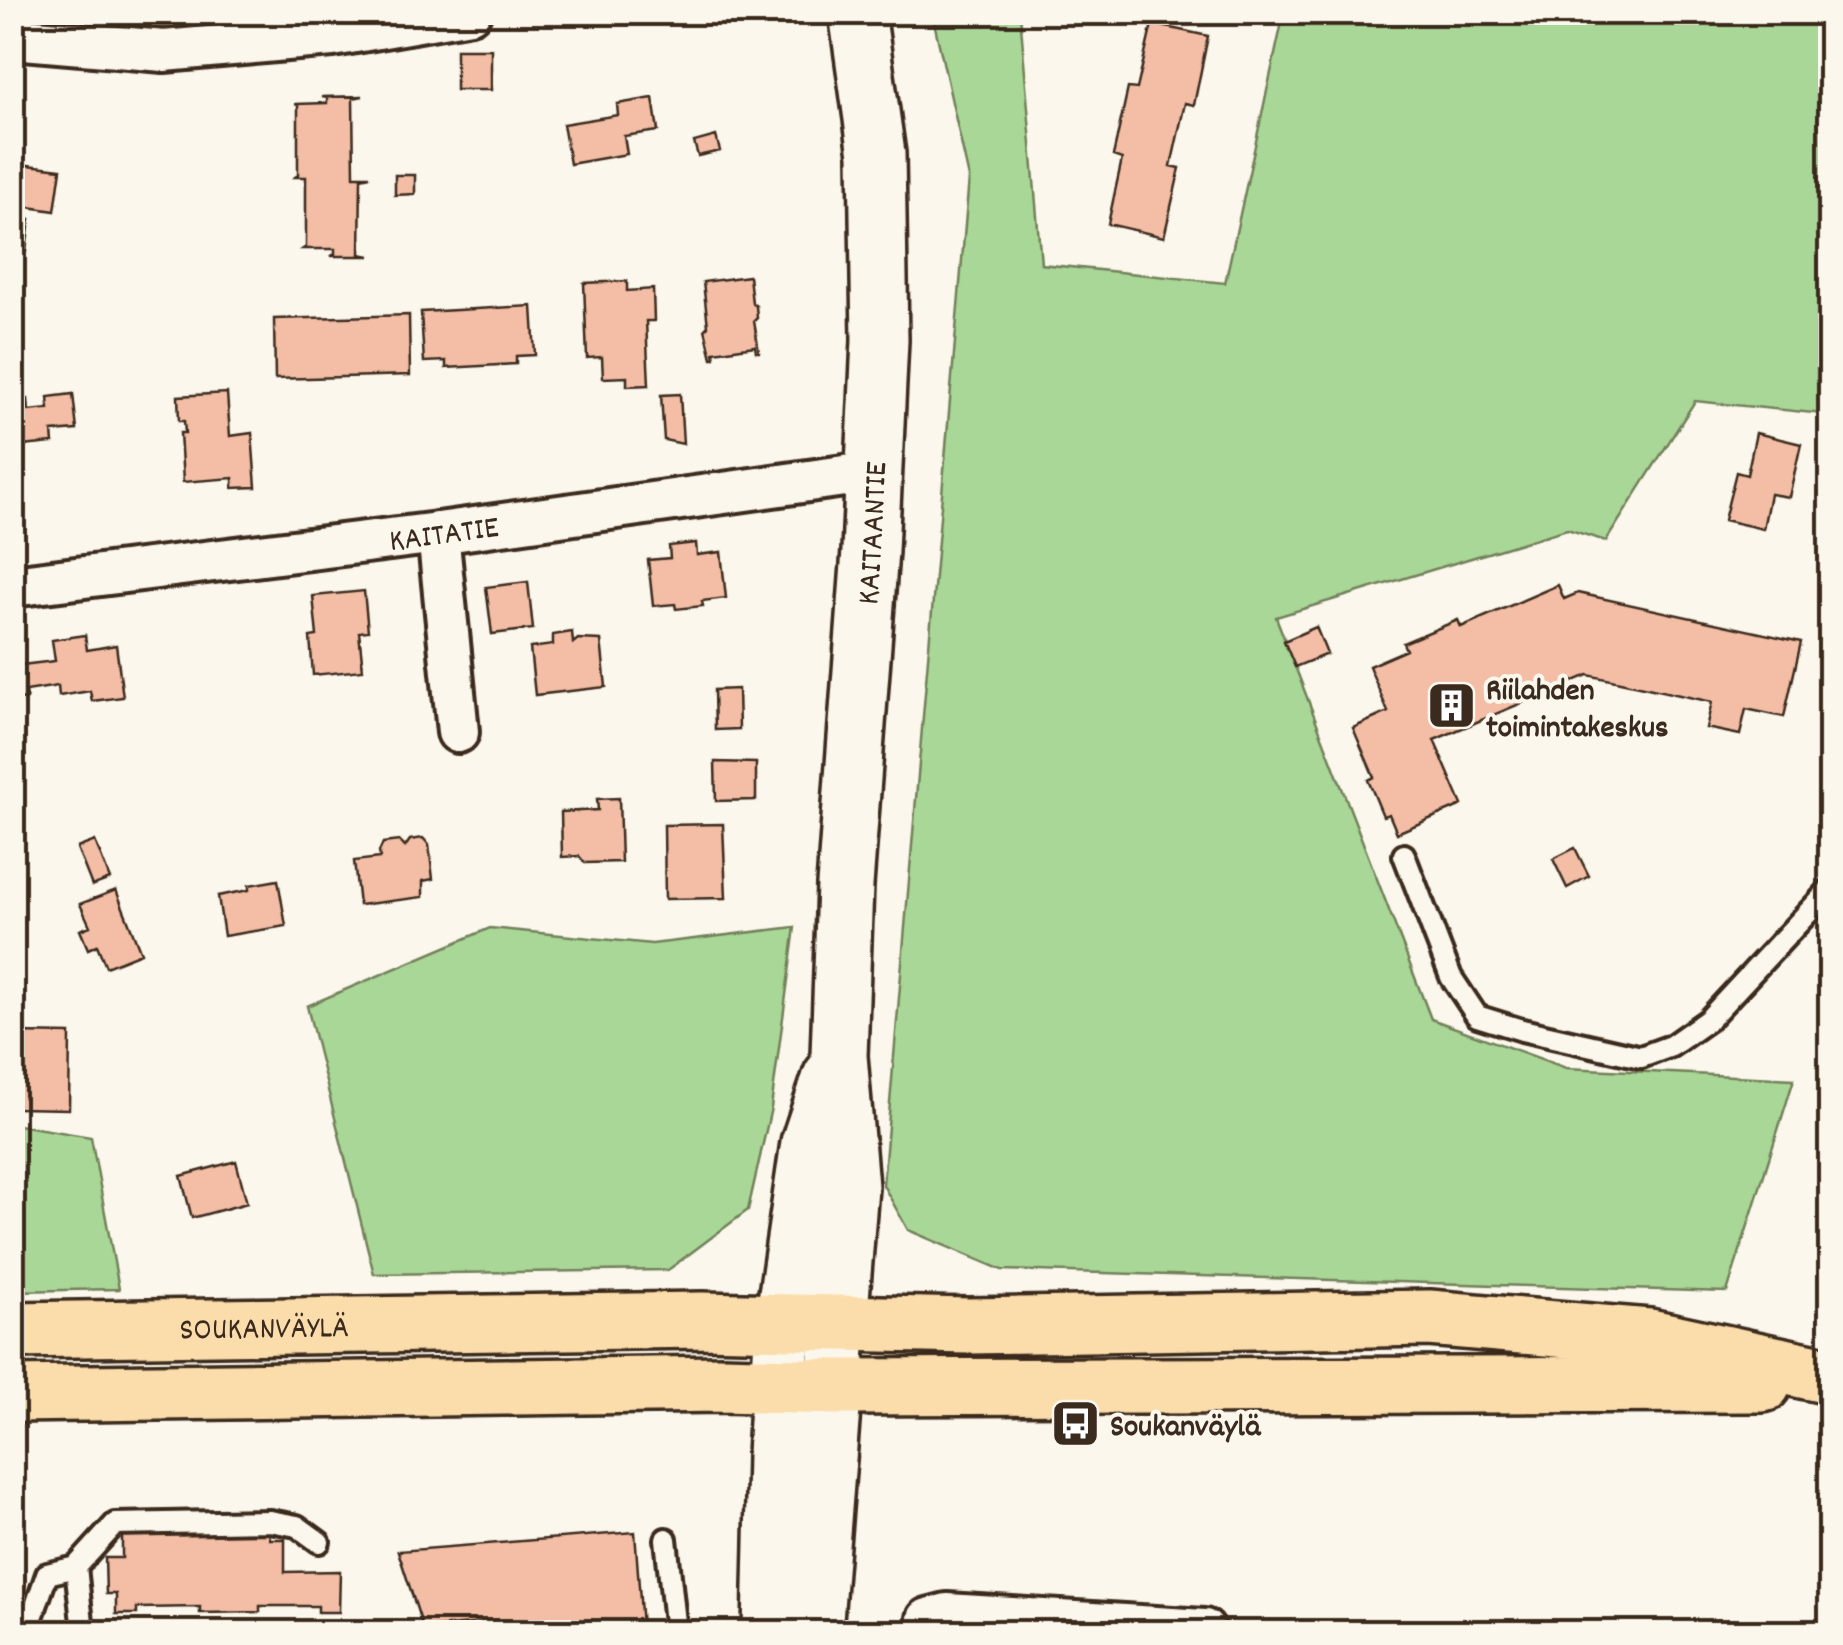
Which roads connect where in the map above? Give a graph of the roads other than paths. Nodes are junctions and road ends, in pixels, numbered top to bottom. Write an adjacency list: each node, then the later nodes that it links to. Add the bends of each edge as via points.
1 (470, 12): 3 (street, via 332,36 164,51)
2 (856, 12): 4 (main road, KAITAANTIE, via 877,154 880,340)
3 (12, 38)
4 (873, 472): 5 (street, KAITATIE); 10 (main road, KAITAANTIE)
5 (438, 533): 6 (street, KAITATIE); 7 (street)
6 (12, 586)
7 (458, 732)
8 (1404, 855): 9 (lane, via 1452,977 1477,1016 1641,1056 1671,1046 1708,1020)
9 (1830, 889)
10 (839, 1056): 11 (main road, KAITAANTIE, via 808,1142); 12 (main road, KAITAANTIE, via 850,1187)
11 (783, 1322): 12 (main road, SOUKANVÄYLÄ); 13 (main road, SOUKANVÄYLÄ); 16 (main road, KAITAANTIE)
12 (841, 1323): 14 (main road, SOUKANVÄYLÄ, via 1429,1318 1650,1336); 17 (main road, KAITAANTIE)
13 (12, 1330)
14 (1830, 1376)
15 (1830, 1384): 17 (main road, SOUKANVÄYLÄ)
16 (780, 1386): 17 (main road, SOUKANVÄYLÄ); 18 (main road, SOUKANVÄYLÄ); 26 (main road, KAITAANTIE)
17 (835, 1387): 27 (main road, KAITAANTIE)
18 (12, 1394)
19 (666, 1539): 25 (lane)
20 (319, 1542): 21 (lane, via 298,1526 270,1521 116,1524)
21 (76, 1567): 23 (lane, via 46,1574); 24 (lane)
22 (1204, 1630): 28 (street, via 947,1614 928,1619)
23 (27, 1632)
24 (83, 1632)
25 (676, 1632)
26 (771, 1632)
27 (814, 1632)
28 (926, 1632)

